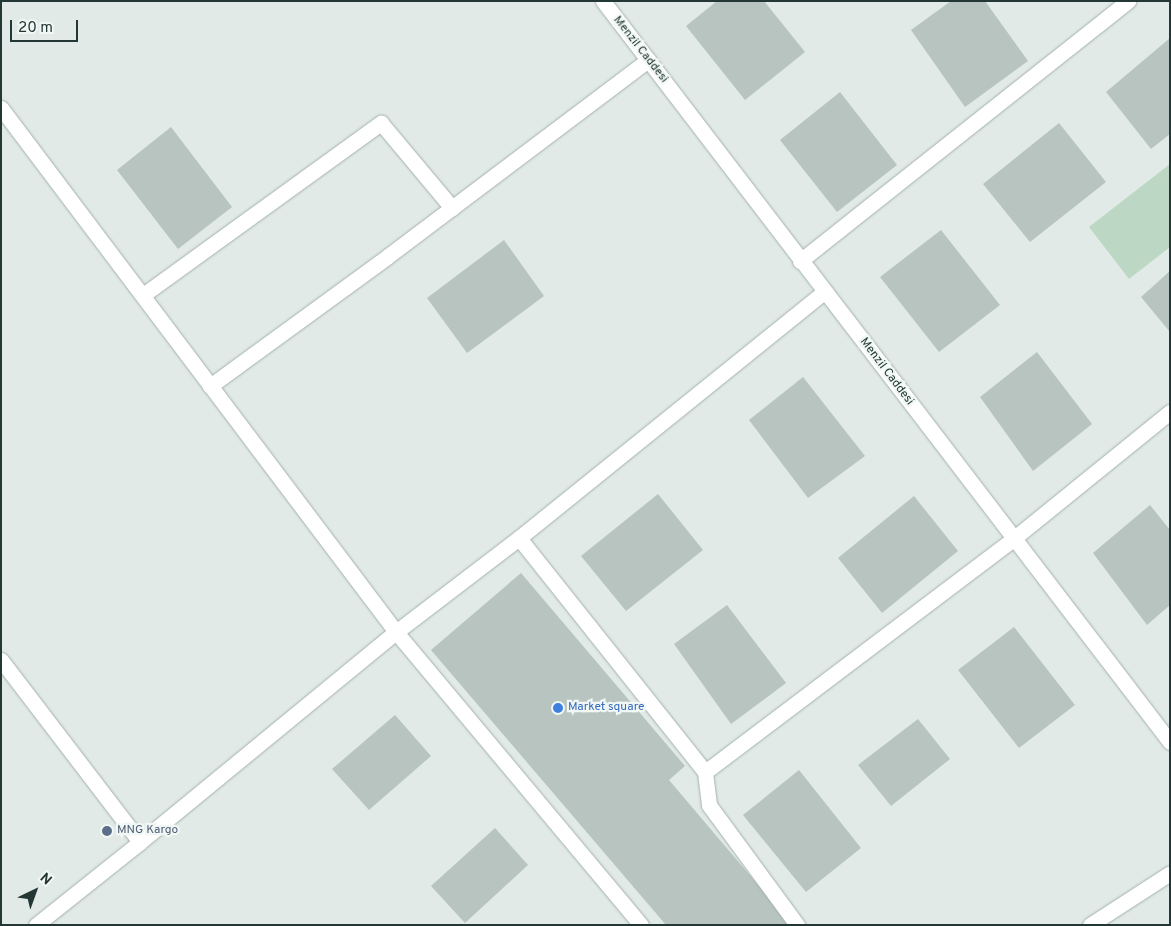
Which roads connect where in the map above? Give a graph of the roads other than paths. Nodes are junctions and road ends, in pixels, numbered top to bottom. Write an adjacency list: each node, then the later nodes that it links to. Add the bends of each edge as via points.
1 (603, 1): 3 (street, Menzil Caddesi)
2 (1128, 1): 6 (street)
3 (648, 60): 5 (street); 6 (street, Menzil Caddesi)
4 (1, 108): 8 (street)
5 (452, 208): 8 (street, via 381,123); 9 (street)
6 (800, 260): 7 (street, Menzil Caddesi)
7 (825, 291): 11 (street); 12 (street, Menzil Caddesi)
8 (143, 295): 9 (street)
9 (210, 386): 13 (street)
10 (1170, 412): 12 (street)
11 (519, 538): 13 (street); 16 (street)
12 (1013, 539): 15 (street, Menzil Caddesi); 16 (street)
13 (396, 632): 17 (street); 20 (street)
14 (1, 660): 17 (street)
15 (1170, 742)
16 (704, 772): 21 (street, via 709,805)
17 (140, 842): 19 (street)
18 (1170, 873): 22 (street)
19 (36, 925)
20 (641, 925)
21 (797, 925)
22 (1090, 925)

